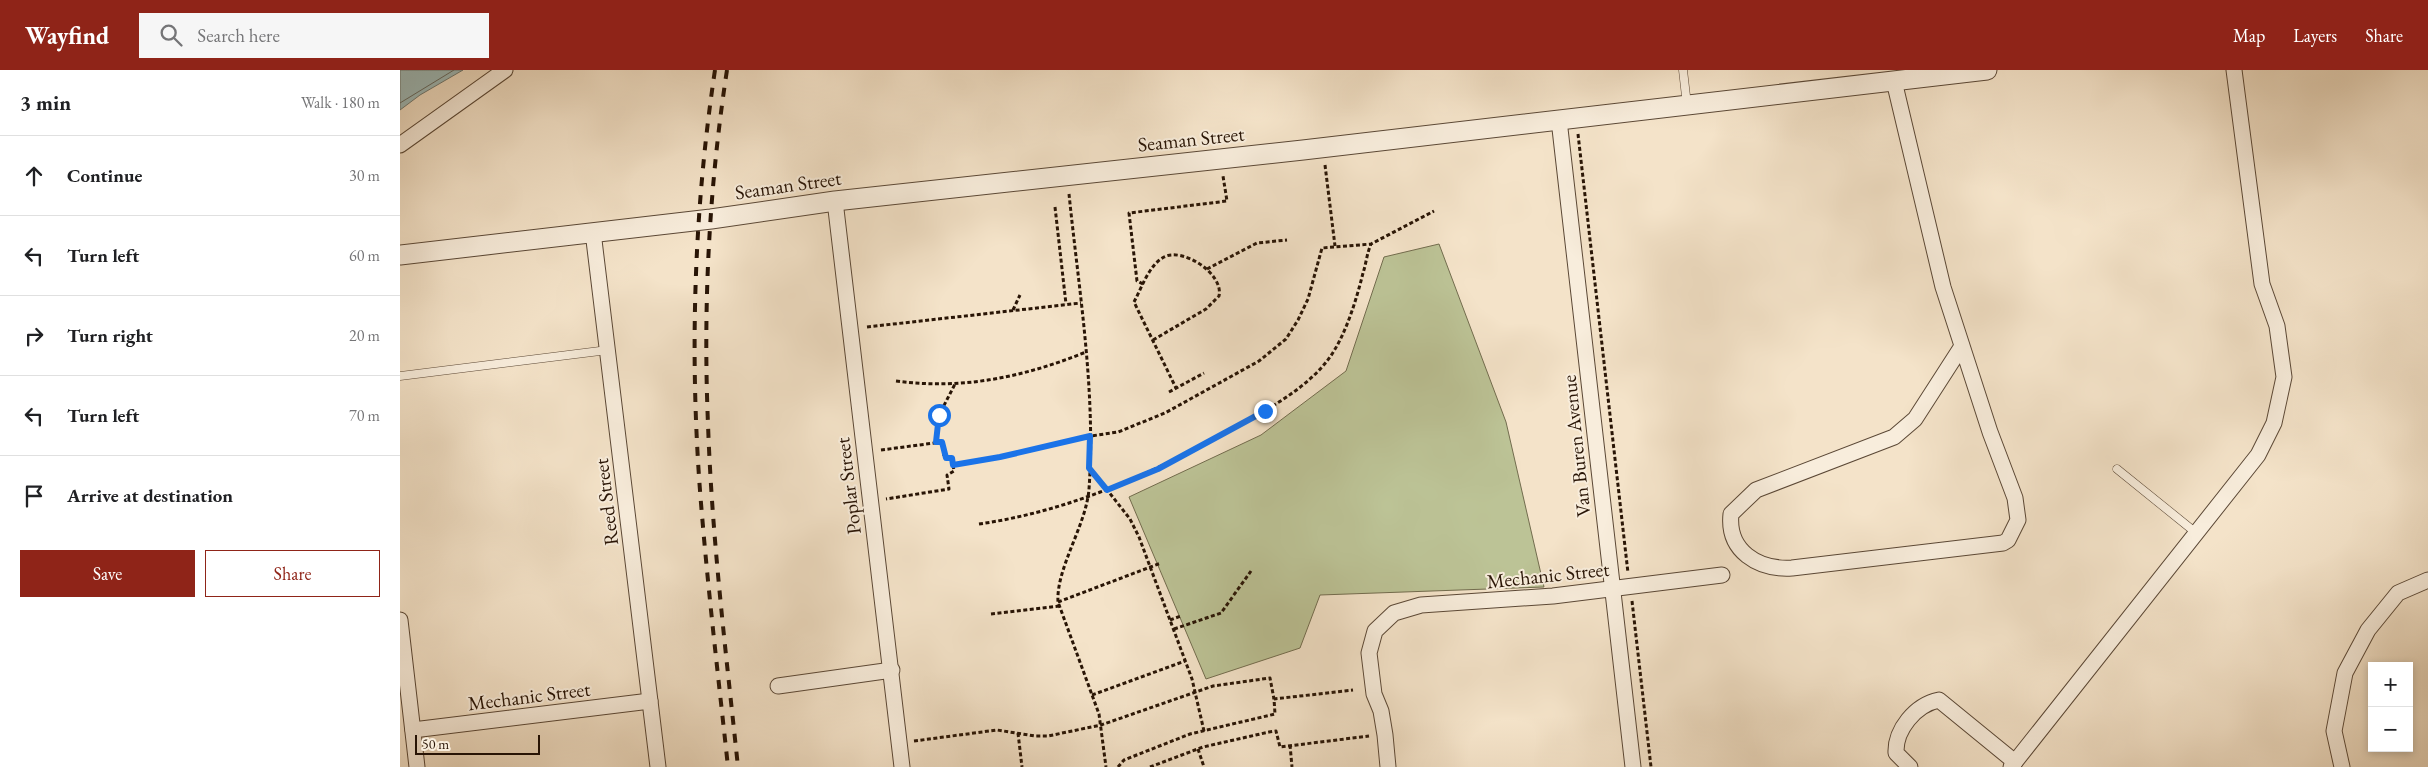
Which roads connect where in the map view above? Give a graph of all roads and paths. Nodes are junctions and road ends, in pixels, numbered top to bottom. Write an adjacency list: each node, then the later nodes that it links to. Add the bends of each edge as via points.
1 (505, 70): 9 (street)
2 (1683, 70): 6 (lane)
3 (1987, 70): 5 (street, Seaman Street)
4 (2234, 70): 48 (street, via 2262,284 2277,326 2284,377 2274,423 2258,455)
5 (1894, 81): 6 (street, Seaman Street); 29 (street, via 1943,287)
6 (1687, 105): 7 (street, Seaman Street)
7 (1559, 120): 13 (street, Seaman Street); 55 (street, Van Buren Avenue)
8 (1588, 133): 54 (path, via 1578,134)
9 (400, 146)
10 (1325, 164): 19 (path)
11 (1224, 176): 22 (path, via 1227,201 1129,213 1137,281)
12 (1069, 194): 24 (path)
13 (835, 201): 16 (street, Seaman Street); 63 (street, Poplar Street)
14 (1055, 207): 25 (path)
15 (1434, 211): 18 (path)
16 (594, 232): 20 (street, Seaman Street); 30 (street, Reed Street)
17 (1287, 240): 21 (path, via 1257,243)
18 (1371, 244): 19 (path); 44 (path, via 1359,288 1338,343 1315,373 1245,422 1158,469)
19 (1335, 246): 38 (path, via 1322,248 1304,310 1290,334 1270,354 1152,419 1118,432)
20 (400, 255)
21 (1207, 269): 22 (path, via 1180,254 1168,255 1154,265); 28 (path, via 1220,286 1219,296 1206,309)
22 (1143, 284): 28 (path, via 1134,302)
23 (1020, 294): 26 (path)
24 (1080, 303): 25 (path); 31 (path)
25 (1066, 304): 26 (path)
26 (1012, 310): 27 (path)
27 (867, 328)
28 (1153, 340): 36 (path)
29 (1962, 346): 29 (street, via 2015,498 2018,520 2008,540 1780,569 1752,560 1734,542 1731,514 1756,490 1894,437 1916,419)
30 (608, 350): 33 (lane); 69 (street, Reed Street)
31 (1086, 352): 35 (path, via 1022,374 986,382); 38 (path, via 1092,404)
32 (1204, 373): 36 (path)
33 (400, 376)
34 (896, 381): 35 (path)
35 (956, 384): 39 (path, via 937,419)
36 (1176, 388): 37 (path)
37 (1169, 392)
38 (1090, 436): 41 (path); 42 (path)
39 (936, 442): 40 (path); 41 (path, via 942,442 944,456 952,458)
40 (881, 450)
41 (953, 465): 46 (path, via 954,471 947,476 948,489)
42 (1089, 468): 44 (path); 45 (path)
43 (2116, 469): 48 (lane)
44 (1107, 490): 45 (path); 50 (path, via 1135,527)
45 (1088, 496): 47 (path, via 1042,511); 56 (path, via 1059,586)
46 (886, 498)
47 (980, 524)
48 (2195, 532): 78 (street)
49 (1161, 563): 50 (path)
50 (1150, 567): 56 (path); 60 (path)
51 (1251, 571): 61 (path, via 1221,613)
52 (1722, 576): 54 (street, Mechanic Street)
53 (2428, 580): 92 (street, via 2398,593 2368,630 2345,673 2334,731)
54 (1630, 586): 55 (street, Mechanic Street); 90 (path)
55 (1612, 588): 88 (street, Mechanic Street, via 1553,596 1422,605 1394,613 1382,621 1374,631 1368,653 1374,694 1381,711); 89 (street, Van Buren Avenue)
56 (1058, 604): 57 (path); 67 (path)
57 (990, 614)
58 (1181, 616): 60 (path)
59 (400, 620): 71 (street)
60 (1170, 620): 61 (path)
61 (1174, 629): 62 (path)
62 (1185, 660): 66 (path); 67 (path)
63 (892, 670): 64 (street); 81 (street, Poplar Street)
64 (778, 686)
65 (1353, 690): 68 (path)
66 (1195, 692): 68 (path, via 1233,682 1270,678); 70 (path); 72 (path)
67 (1092, 695): 70 (path)
68 (1274, 699): 72 (path, via 1275,714)
69 (650, 701): 71 (street, Mechanic Street); 80 (street, Reed Street)
70 (1101, 724): 73 (path, via 1041,737); 83 (path)
71 (413, 730): 79 (street)
72 (1204, 730): 84 (path, via 1130,758)
73 (1018, 733): 75 (path, via 997,730); 82 (path)
74 (1376, 736): 76 (path)
75 (914, 741)
76 (1290, 745): 77 (path, via 1280,747 1276,731); 87 (path)
77 (1198, 749): 85 (path); 86 (path)
78 (2013, 764): 91 (street, via 1939,700 1929,702 1904,723 1895,742 1896,753)
79 (417, 767)
80 (658, 767)
81 (902, 767)
82 (1022, 767)
83 (1106, 767)
84 (1118, 767)
85 (1150, 767)
86 (1204, 767)
87 (1292, 767)
88 (1388, 767)
89 (1633, 767)
90 (1651, 767)
91 (1910, 767)
92 (2342, 767)

